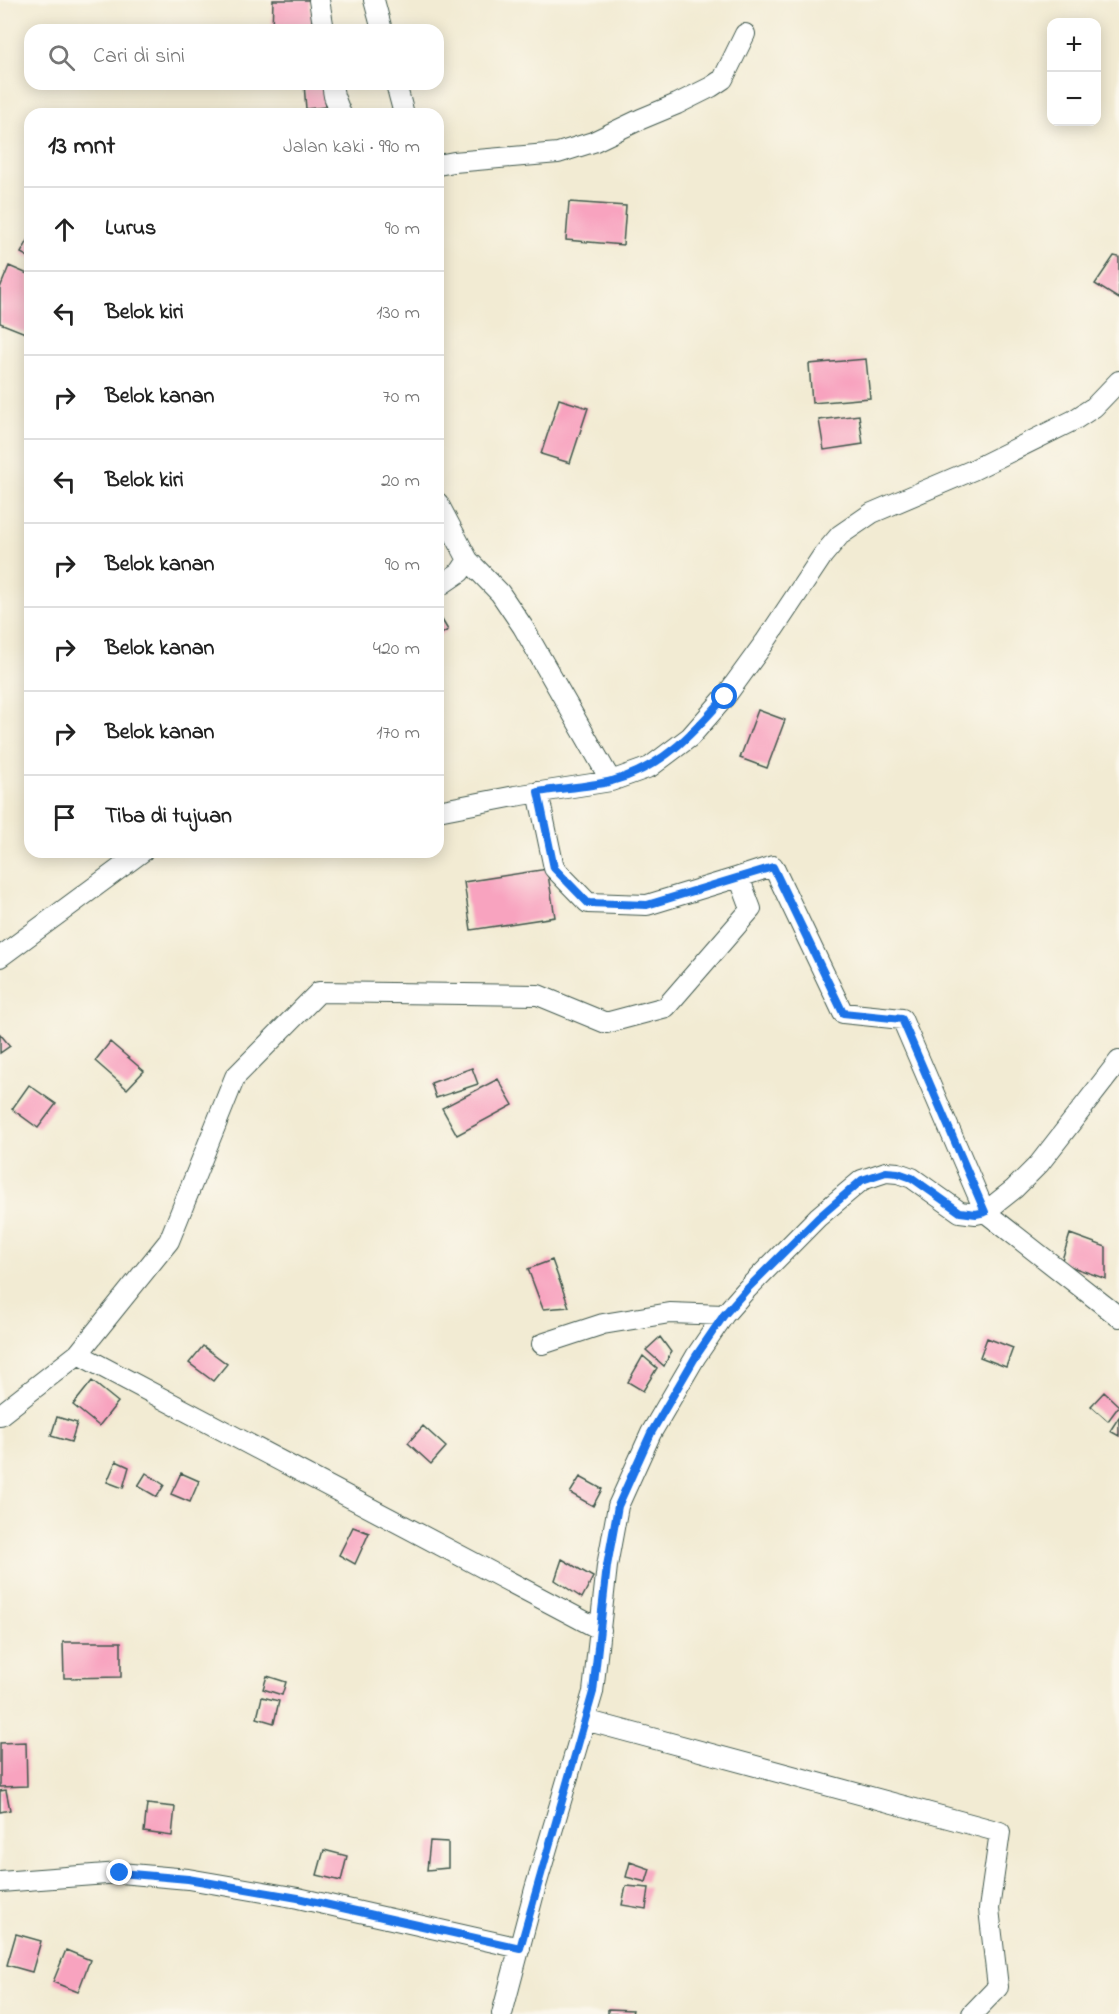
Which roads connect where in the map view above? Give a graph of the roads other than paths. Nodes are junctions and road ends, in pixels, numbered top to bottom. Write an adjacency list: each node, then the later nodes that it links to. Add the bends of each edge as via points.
1 (319, 0): 3 (street)
2 (374, 0): 4 (street)
3 (323, 24)
4 (380, 24)
5 (745, 34): 10 (street, via 723,79 593,142 558,153)
6 (333, 90): 8 (street)
7 (398, 90): 9 (street)
8 (339, 108)
9 (402, 108)
10 (444, 164)
11 (1119, 381): 15 (street, via 1074,420 973,470 872,513 840,535 725,697 690,737 650,767)
12 (444, 514): 13 (street)
13 (468, 560): 14 (street, via 460,572); 15 (street, via 500,592 523,627)
14 (444, 583)
15 (611, 781): 16 (street)
16 (538, 792): 17 (street); 19 (street, via 554,868 588,903 647,905)
17 (444, 810)
18 (134, 858): 20 (street)
19 (739, 877): 22 (street, via 773,867 843,1013 902,1019); 26 (street, via 751,909 666,1007 606,1023 538,995 319,992 235,1077 170,1241)
20 (0, 957)
21 (1119, 1061): 22 (street, via 1039,1164)
22 (985, 1212): 23 (street, via 960,1212 912,1178 898,1173 886,1172 862,1180 818,1218); 24 (street)
23 (724, 1315): 25 (street, via 670,1313 603,1324); 28 (street, via 651,1433 618,1506)
24 (1119, 1317)
25 (542, 1344)
26 (78, 1354): 27 (street); 28 (street)
27 (0, 1415)
28 (601, 1630): 29 (street)
29 (585, 1720): 31 (street); 33 (street, via 1000,1832 989,1909 998,1988)
30 (0, 1882): 31 (street, via 120,1873 188,1879 298,1898)
31 (520, 1948): 32 (street)
32 (502, 2014)
33 (972, 2014)

